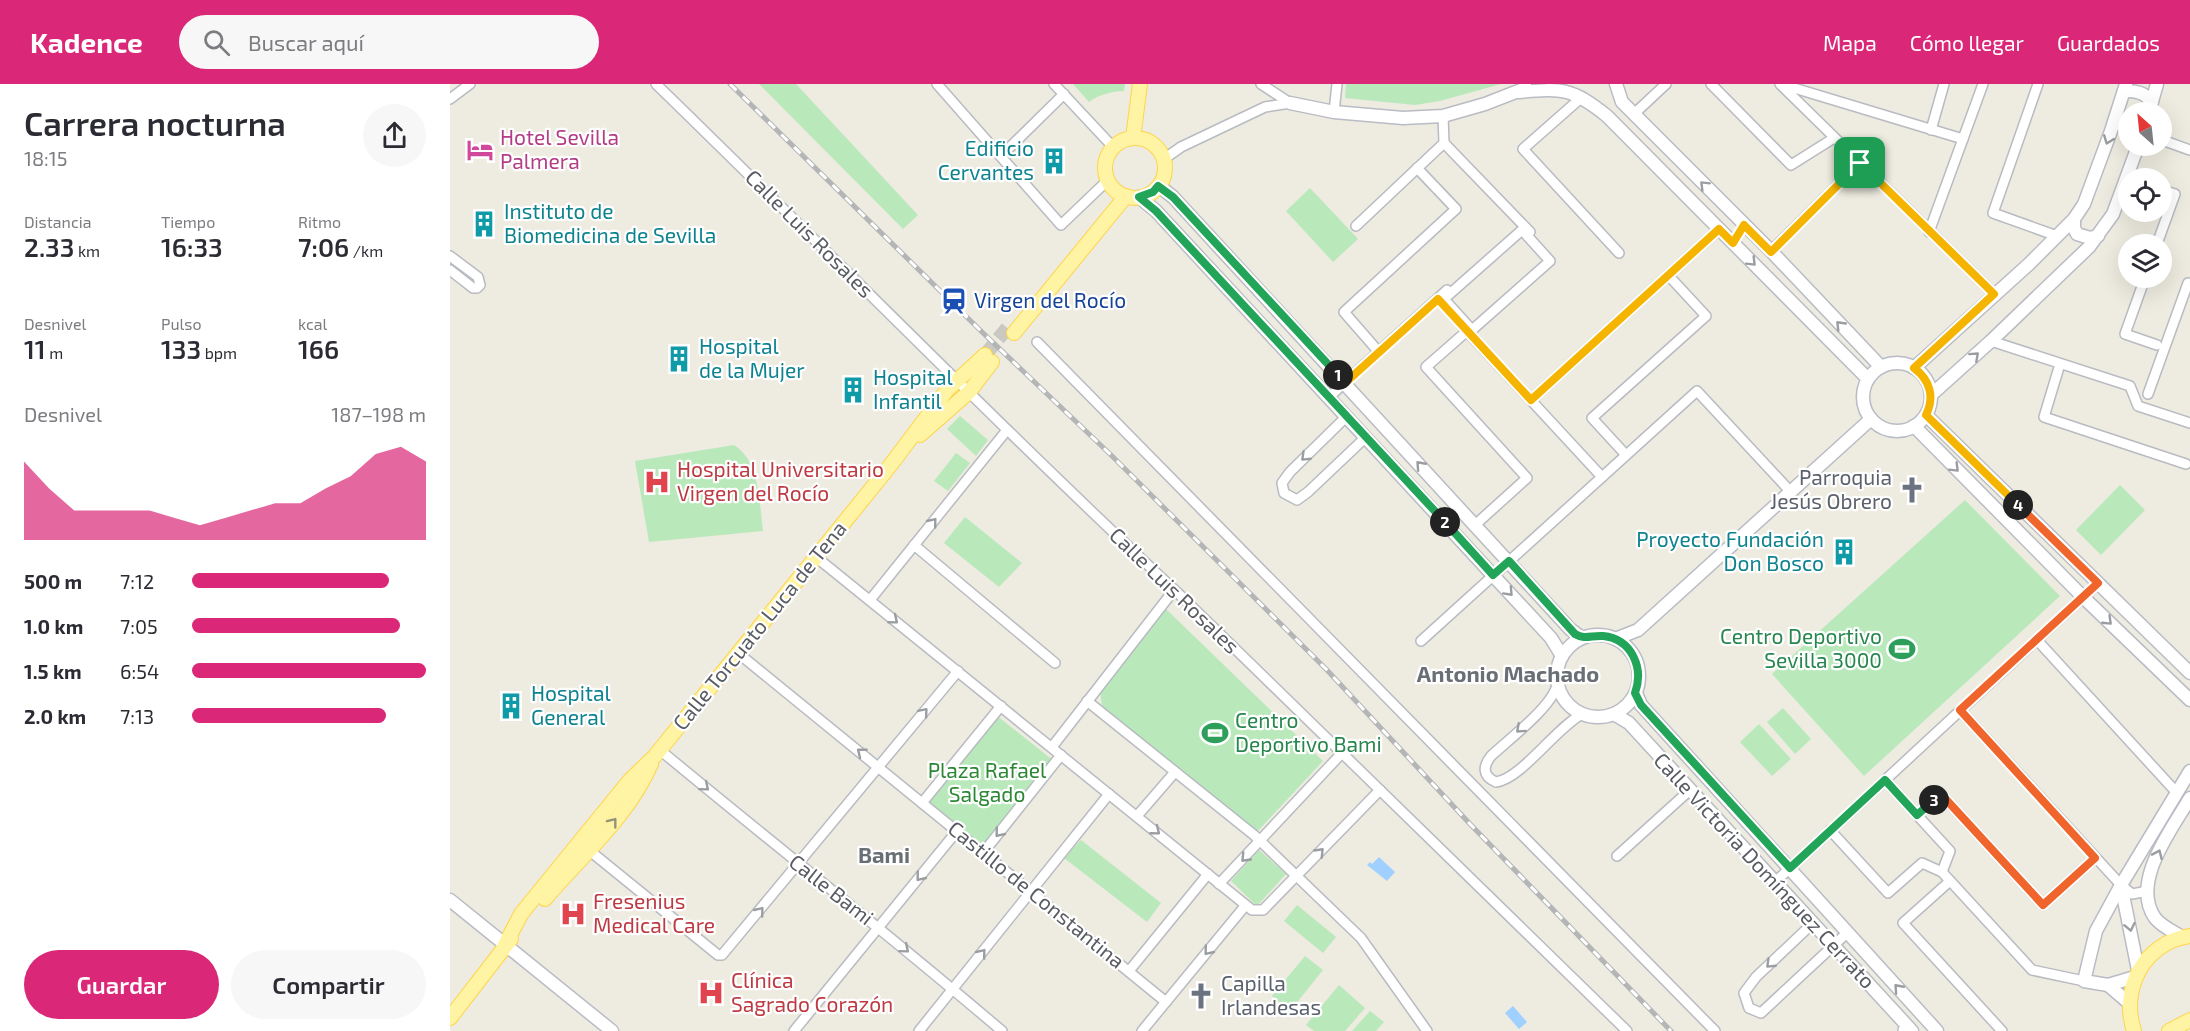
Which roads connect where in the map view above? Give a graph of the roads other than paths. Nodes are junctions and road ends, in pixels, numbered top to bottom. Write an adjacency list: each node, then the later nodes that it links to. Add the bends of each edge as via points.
1 (470, 84): 24 (street)
2 (656, 84): 79 (street, Calle Luis Rosales)
3 (937, 84): 39 (street)
4 (1054, 84): 22 (street)
5 (1140, 84): 32 (main road)
6 (1261, 84): 27 (street)
7 (1337, 84): 28 (street)
8 (1532, 84): 19 (street)
9 (1560, 84): 21 (street)
10 (1576, 84): 23 (street)
11 (1616, 84): 29 (street, via 1622,102)
12 (1666, 84): 29 (street)
13 (1711, 84): 33 (street, via 1791,165)
14 (1780, 84): 31 (street); 33 (street)
15 (1944, 84): 31 (street)
16 (1983, 84): 34 (street)
17 (2038, 84): 54 (street, via 1992,213)
18 (2157, 84): 26 (street)
19 (1519, 88): 21 (street); 30 (street, via 1485,104)
20 (2125, 88): 25 (street, via 2146,95); 48 (street, one-way to 48, via 2084,204)
21 (1545, 89): 23 (street)
22 (1064, 94): 37 (street); 39 (street)
23 (1584, 97): 52 (street); 58 (street, via 1523,149)
24 (450, 99)
25 (2149, 102)
26 (2152, 102)
27 (1290, 103): 28 (street); 40 (street, via 1265,107)
28 (1334, 112): 30 (street, via 1403,118)
29 (1634, 114): 47 (street, one-way to 29)
30 (1443, 116): 35 (street)
31 (1931, 130): 34 (street)
32 (1133, 138): 37 (main road); 40 (main road, via 1155,145)
33 (1834, 138): 41 (street)
34 (1963, 139): 53 (street)
35 (1444, 142): 42 (street); 49 (street)
36 (2172, 144): 38 (street)
37 (1113, 147): 43 (main road, via 1106,163)
38 (2190, 150)
39 (1002, 155): 43 (street, via 1061,225)
40 (1164, 159): 44 (main road, via 1163,178)
41 (1860, 163): 53 (street); 57 (street)
42 (1418, 168): 51 (street); 72 (street, via 1456,209 1344,312)
43 (1108, 180): 45 (main road)
44 (1158, 186): 45 (main road, via 1153,192); 78 (street, via 1173,197)
45 (1127, 195): 67 (main road); 82 (street, via 1156,211)
46 (2118, 202): 55 (street)
47 (1732, 213): 50 (street); 52 (street)
48 (2074, 219): 54 (street); 55 (street, via 2077,234)
49 (1521, 223): 66 (street); 68 (street, via 1556,262)
50 (1744, 225): 56 (street); 57 (street)
51 (1356, 226)
52 (1716, 226): 56 (street); 62 (street)
53 (1929, 232): 65 (street)
54 (2057, 236): 65 (street)
55 (2098, 236): 69 (street)
56 (1733, 243): 77 (street, one-way to 77)
57 (1771, 252): 75 (street, one-way to 57)
58 (1619, 253)
59 (450, 256): 60 (street)
60 (464, 266): 61 (street); 61 (street, via 480,280 479,287 472,288)
61 (453, 273)
62 (1668, 275): 83 (street); 91 (street, via 1706,315 1592,418)
63 (2189, 283): 80 (street)
64 (2141, 288): 71 (street, via 2125,334)
65 (1994, 294): 76 (street)
66 (1441, 299): 66 (street, via 1473,330 1550,261 1522,230); 68 (street); 72 (street)
67 (1012, 329)
68 (1469, 333): 83 (street); 95 (street, via 1426,367 1527,478)
69 (1991, 341): 74 (street); 81 (street, one-way to 69)
70 (1037, 342): 181 (street)
71 (2157, 345)
72 (1378, 351): 78 (street)
73 (988, 358): 79 (main road, Calle Torcuato Luca de Tena)
74 (2060, 364): 87 (street, via 2130,386 2138,406); 92 (street, via 2044,417)
75 (1881, 367): 76 (street, via 1904,363); 77 (street)
76 (1914, 368): 81 (street, via 1929,384)
77 (1868, 379): 86 (street, via 1863,399)
78 (1345, 383): 82 (street); 95 (street, one-way to 78)
79 (962, 386): 89 (street, Calle Luis Rosales); 97 (main road, Calle Torcuato Luca de Tena)
80 (2148, 394)
81 (1931, 395): 84 (street)
82 (1329, 397): 85 (street)
83 (1531, 400): 93 (street)
84 (1926, 415): 88 (street); 100 (street)
85 (1347, 416): 90 (street); 90 (street, one-way to 90, via 1290,472 1282,483 1284,493 1297,500)
86 (1871, 419): 88 (street, via 1887,430); 94 (street)
87 (2190, 423)
88 (1914, 426): 102 (street, one-way to 102)
89 (1007, 430): 96 (street, one-way to 89); 101 (street, Calle Luis Rosales)
90 (1366, 437): 99 (street)
91 (1626, 455): 93 (street); 94 (street, via 1697,391)
92 (2186, 464)
93 (1602, 477): 98 (street)
94 (1790, 492): 104 (street)
95 (1475, 525): 98 (street)
96 (914, 545): 103 (street); 112 (street)
97 (816, 557): 103 (street); 109 (main road, Calle Torcuato Luca de Tena)
98 (1509, 561): 99 (street); 105 (street)
99 (1493, 575): 108 (street); 110 (street, one-way to 110, via 1551,638)
100 (2098, 583): 102 (street); 114 (street)
101 (1174, 590): 118 (street); 124 (street, Calle Luis Rosales)
102 (2083, 597): 107 (street); 117 (street, one-way to 117)
103 (870, 600): 113 (street, one-way to 113)
104 (1638, 630): 106 (street); 111 (street, via 1633,642)
105 (1582, 638): 106 (street); 110 (street)
106 (1615, 639): 111 (street)
107 (2037, 640): 120 (street); 133 (street)
108 (1421, 641)
109 (738, 653): 125 (main road, Calle Torcuato Luca de Tena); 127 (street, Castillo de Constantina, one-way to 109)
110 (1562, 656): 115 (street)
111 (1634, 656): 116 (street, via 1639,674)
112 (1054, 663)
113 (958, 671): 119 (street); 127 (street, one-way to 113)
114 (2190, 673)
115 (1557, 686): 121 (street, via 1566,703); 121 (street, one-way to 121, via 1547,704 1485,763 1486,775 1496,782 1510,777)
116 (1635, 693): 122 (street); 147 (street, Calle Victoria Domínguez Cerrato, via 1641,705)
117 (2190, 700)
118 (1087, 701): 123 (street); 129 (street)
119 (1001, 706): 123 (street); 136 (street)
120 (1960, 710): 130 (street); 145 (street)
121 (1582, 714): 122 (street, via 1598,718)
122 (1614, 714): 132 (street, Calle Victoria Domínguez Cerrato, via 1629,723)
123 (1052, 747): 126 (street)
124 (1342, 753): 131 (street, Calle Luis Rosales); 141 (street)
125 (657, 754): 142 (main road, Calle Torcuato Luca de Tena, one-way to 125, via 640,786); 146 (street, Calle Bami, one-way to 146); 163 (main road, Calle Torcuato Luca de Tena, via 630,780 521,914)
126 (1061, 755): 134 (street); 143 (street, one-way to 143)
127 (879, 767): 136 (street, Castillo de Constantina); 146 (street)
128 (2190, 771): 133 (street)
129 (1175, 772): 138 (street); 141 (street)
130 (1885, 780): 137 (street); 140 (street)
131 (1380, 790): 150 (street, one-way to 131); 180 (street, Calle Luis Rosales)
132 (1690, 790): 144 (street); 152 (street, Calle Victoria Domínguez Cerrato)
133 (2177, 793): 154 (street)
134 (1109, 794): 138 (street); 156 (street)
135 (2190, 798): 155 (street, one-way to 135, via 2148,877 2162,845)
136 (922, 803): 139 (street, Castillo de Constantina)
137 (1917, 815): 145 (street, via 1941,794 2043,905); 148 (street, via 1950,851)
138 (1137, 816): 149 (street, one-way to 149)
139 (957, 831): 143 (street, Castillo de Constantina); 160 (street, one-way to 160)
140 (1830, 831): 147 (street); 148 (street, via 1888,893 1922,863)
141 (1261, 841): 150 (street); 153 (street, one-way to 153)
142 (590, 851): 146 (street, one-way to 146, via 718,955 722,955); 163 (main road, Calle Torcuato Luca de Tena)
143 (983, 853): 156 (street, Castillo de Constantina)
144 (1617, 856)
145 (2095, 858): 154 (street)
146 (797, 864): 160 (street, Calle Bami)
147 (1790, 868): 152 (street); 161 (street, Calle Victoria Domínguez Cerrato)
148 (1942, 872): 151 (street)
149 (1208, 874): 153 (street); 165 (street)
150 (1297, 876): 158 (street, via 1263,910); 179 (street, via 1361,938)
151 (1950, 881): 167 (street, via 2031,970); 184 (street, via 1903,923)
152 (1775, 882): 159 (street, Calle Victoria Domínguez Cerrato)
153 (1219, 884): 158 (street)
154 (2121, 885): 155 (street, via 2132,894); 166 (street, one-way to 166); 167 (street, via 2096,931)
155 (2148, 891): 162 (street, via 2156,920)
156 (1031, 892): 165 (street, Castillo de Constantina); 169 (street, one-way to 156)
157 (450, 900): 163 (street)
158 (1245, 906): 170 (street, one-way to 170)
159 (1813, 923): 164 (street, Calle Victoria Domínguez Cerrato); 164 (street, one-way to 164, via 1756,977 1744,993 1749,1008 1761,1013)
160 (879, 928): 169 (street, Calle Bami, one-way to 169); 175 (street)
161 (1848, 933): 164 (street); 183 (street, Calle Victoria Domínguez Cerrato, one-way to 161)
162 (2186, 937): 166 (main road, via 2164,944)
163 (505, 945): 172 (main road, Calle Torcuato Luca de Tena); 174 (street)
164 (1833, 946): 182 (street, Calle Victoria Domínguez Cerrato)
165 (1129, 971): 170 (street, Castillo de Constantina)
166 (2137, 974): 168 (street); 171 (main road)
167 (2084, 981): 168 (street)
168 (2108, 985): 171 (street)
169 (953, 988): 176 (street); 177 (street, Calle Bami)
170 (1166, 1002): 178 (street)
171 (2129, 1003): 185 (main road)
172 (450, 1018)
173 (2190, 1020): 186 (main road)
174 (612, 1031)
175 (794, 1031)
176 (919, 1031)
177 (1002, 1031)
178 (1142, 1031)
179 (1427, 1031)
180 (1627, 1031)
181 (1715, 1031)
182 (1912, 1031)
183 (1937, 1031)
184 (2002, 1031)
185 (2134, 1031)
186 (2169, 1031)

